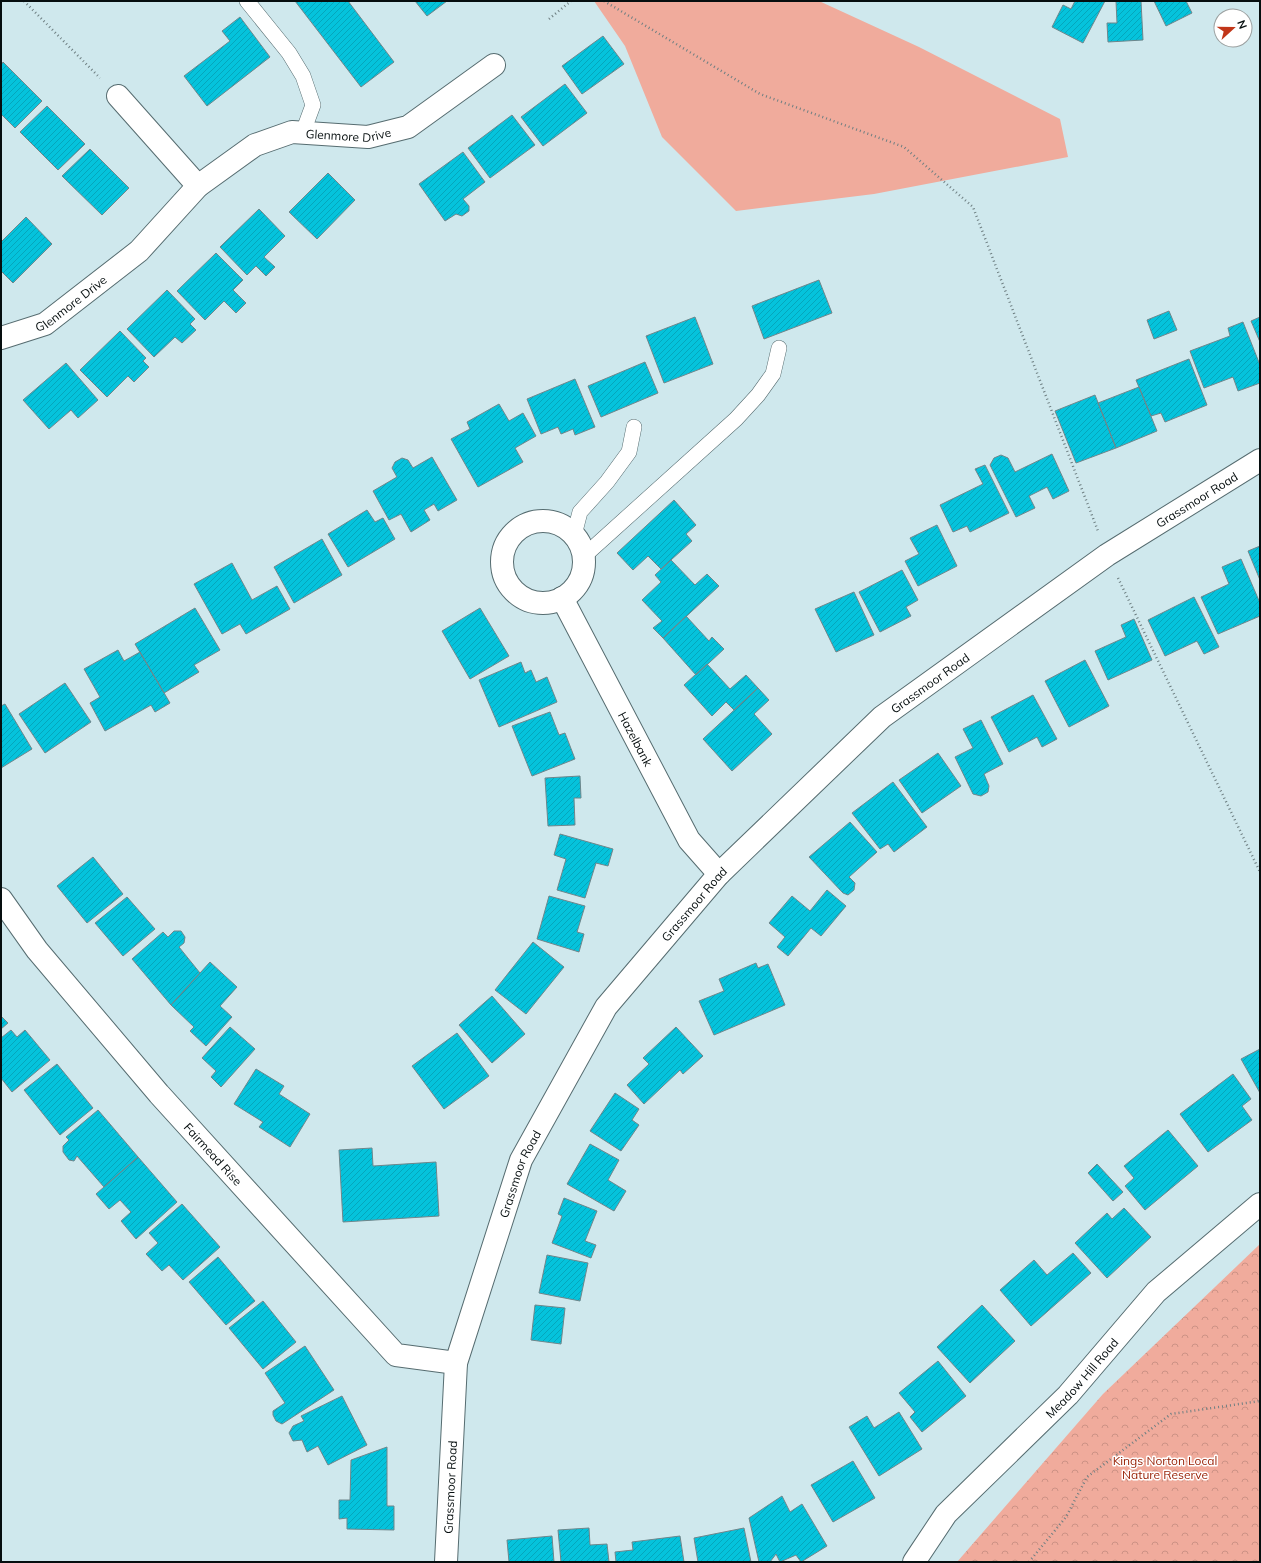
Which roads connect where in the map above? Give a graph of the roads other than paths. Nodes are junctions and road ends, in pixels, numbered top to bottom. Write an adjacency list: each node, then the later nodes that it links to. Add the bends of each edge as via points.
1 (247, 1): 4 (lane, via 304,76 313,105)
2 (494, 65): 4 (street, Glenmore Drive, via 408,126 368,137)
3 (118, 96): 5 (street)
4 (303, 132): 5 (street, Glenmore Drive, via 292,132 255,146)
5 (198, 186): 6 (street, Glenmore Drive, via 133,256 45,324)
6 (1, 338)
7 (779, 348): 11 (lane, via 773,374 736,419)
8 (634, 427): 10 (lane, via 628,452 607,482 580,512)
9 (1260, 460): 13 (street, Grassmoor Road, via 1107,555 882,717)
10 (574, 535): 11 (street, via 582,549); 12 (street, via 562,525 541,521 525,524 512,534 503,550 501,564 504,577 513,591 527,600 540,604 555,602)
11 (583, 557): 12 (street, via 579,582)
12 (562, 598): 13 (street, Hazelbank, via 689,840)
13 (718, 874): 16 (street, Grassmoor Road, via 606,1007 521,1160)
14 (1, 899): 16 (street, Fairmead Rise, via 37,950 159,1094 396,1355)
15 (1260, 1204): 18 (street, Meadow Hill Road, via 1156,1292 1068,1395 946,1514)
16 (456, 1363): 17 (street, Grassmoor Road)
17 (446, 1562)
18 (914, 1562)

